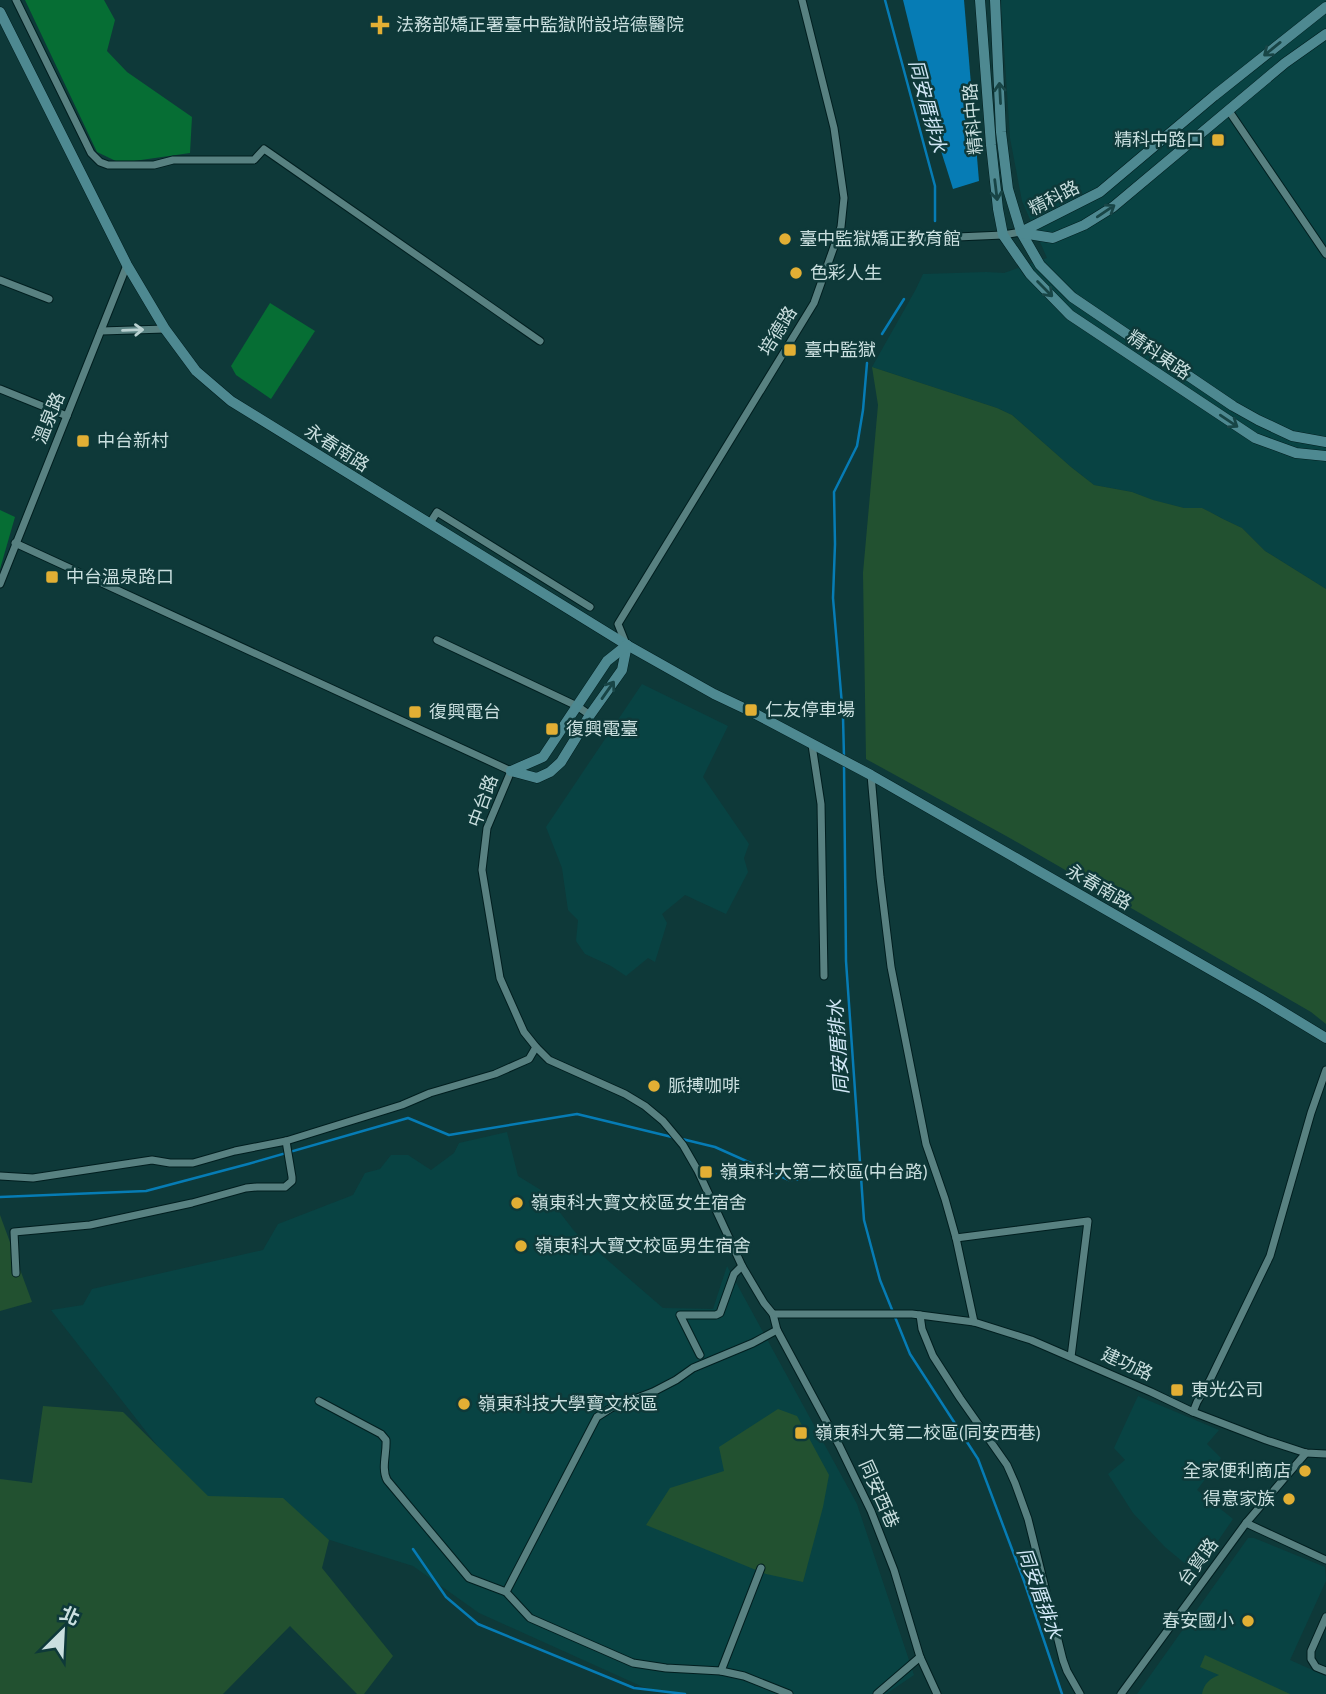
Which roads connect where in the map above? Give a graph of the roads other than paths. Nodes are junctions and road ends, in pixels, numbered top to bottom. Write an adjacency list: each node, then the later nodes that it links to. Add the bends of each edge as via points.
1 (16, 0): 18 (street, via 100,162 154,165 173,160 254,160 264,149)
2 (802, 0): 28 (street, 培德路, via 834,128 844,198 841,227 814,303 618,624)
3 (981, 0): 10 (street, 精科中路, one-way to 10, via 991,145)
4 (995, 0): 9 (street, 精科中路, one-way to 4, via 1008,189 1001,132)
5 (1326, 7): 9 (street, 精科路, one-way to 9, via 1100,192)
6 (0, 12): 13 (street, 永春南路)
7 (1326, 34): 8 (street, 精科路)
8 (1228, 111): 9 (street, 精科路, one-way to 8, via 1053,238 1084,225); 12 (street)
9 (1021, 232): 10 (street); 21 (street, 精科東路, via 1040,265 1072,298 1233,406 1292,436)
10 (1003, 235): 11 (street); 22 (street, 精科東路, one-way to 22, via 1030,274 1070,315 1255,438 1296,453)
11 (876, 238)
12 (1326, 254)
13 (127, 265): 16 (street, 永春南路); 17 (street, 溫泉路)
14 (0, 280): 15 (street)
15 (49, 299)
16 (164, 329): 17 (street, one-way to 16); 23 (street, 永春南路, via 196,371 231,401)
17 (101, 331): 20 (street, 溫泉路)
18 (540, 341)
19 (0, 390): 20 (street)
20 (67, 416): 24 (street, 溫泉路)
21 (1326, 442)
22 (1326, 456)
23 (430, 523): 26 (street, via 437,512); 28 (street, 永春南路)
24 (15, 543): 25 (street, 溫泉路); 32 (street, 中台路)
25 (0, 584)
26 (590, 607)
27 (438, 640): 29 (street)
28 (627, 645): 29 (street, via 607,661); 30 (street, 培德路, one-way to 28, via 622,670); 31 (street, 永春南路)
29 (578, 706): 30 (street); 32 (street, via 543,757)
30 (590, 715): 32 (street, 培德路, via 550,772 537,778)
31 (816, 747): 33 (street, 永春南路); 34 (street)
32 (511, 771): 36 (street, 中台路, via 487,828 482,870 500,978 524,1032)
33 (871, 775): 35 (street, 永春南路); 40 (street, via 891,967 926,1144)
34 (824, 976)
35 (1326, 1038)
36 (536, 1047): 38 (street, via 529,1059 495,1073); 41 (street, 中台路, via 549,1060 625,1094 663,1121 698,1171)
37 (1326, 1070): 50 (street, via 1270,1256)
38 (286, 1141): 39 (street, via 193,1163 152,1160 33,1178); 42 (street, via 292,1177 285,1187 246,1188 90,1225 15,1232)
39 (0, 1175)
40 (956, 1238): 45 (street); 48 (street, via 1088,1221)
41 (742, 1266): 43 (street, 中台路); 47 (street, via 734,1274 720,1313 680,1315)
42 (16, 1273)
43 (773, 1314): 44 (street, 建功路); 46 (street, 同安西巷)
44 (916, 1315): 45 (street, 建功路); 64 (street, via 933,1356 1015,1483 1063,1660)
45 (974, 1322): 48 (street, 建功路)
46 (777, 1330): 56 (street, via 597,1417); 58 (street, 同安西巷, via 871,1511)
47 (700, 1354)
48 (1071, 1357): 50 (street, 建功路)
49 (319, 1401): 56 (street, via 381,1434 386,1440 387,1480 469,1578)
50 (1193, 1412): 51 (street, 建功路)
51 (1306, 1453): 52 (street, 建功路); 53 (street, 台貿路)
52 (1326, 1454)
53 (1246, 1523): 54 (street); 65 (street, 台貿路)
54 (1326, 1560)
55 (761, 1568): 59 (street)
56 (506, 1592): 59 (street, via 530,1618 633,1663)
57 (1326, 1617): 60 (street, via 1311,1659)
58 (920, 1657): 62 (street); 63 (street, 同安西巷)
59 (721, 1671): 61 (street)
60 (1326, 1671)
61 (789, 1694)
62 (877, 1694)
63 (937, 1694)
64 (1080, 1694)
65 (1121, 1694)

